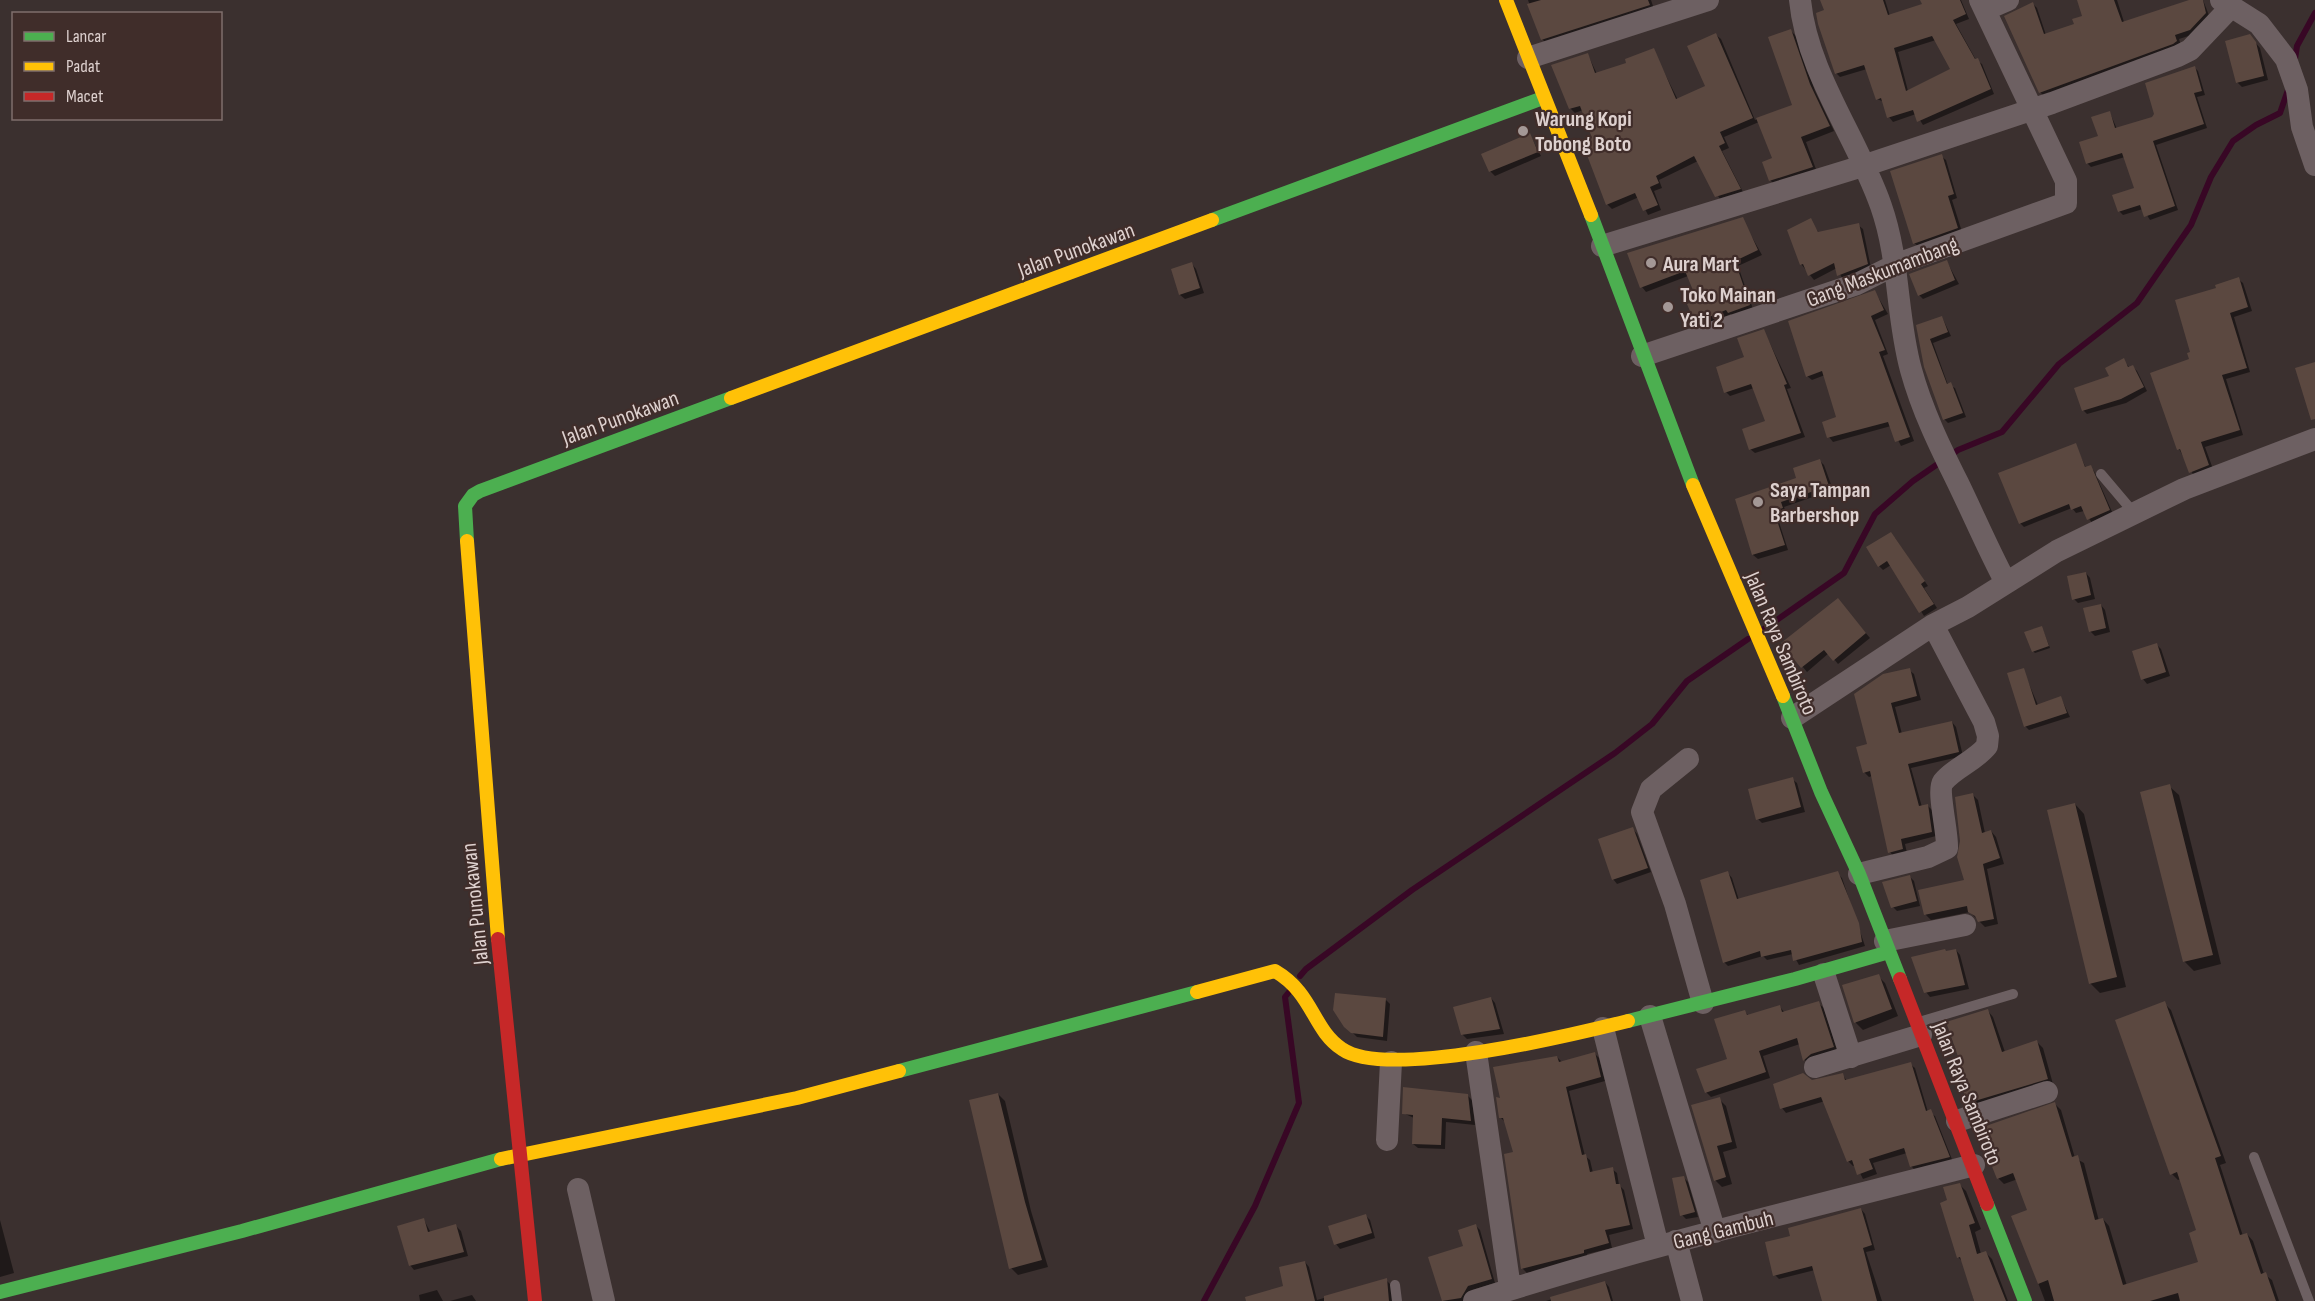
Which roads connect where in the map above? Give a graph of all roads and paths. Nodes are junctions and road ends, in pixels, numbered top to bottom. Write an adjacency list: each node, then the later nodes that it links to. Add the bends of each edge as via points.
1 (1506, 0): 7 (street, Jalan Raya Sambiroto)
2 (1708, 0): 7 (street)
3 (1800, 0): 10 (street, via 1823,83)
4 (2008, 0): 6 (street)
5 (2225, 4): 9 (street, via 2198,42 2178,56); 11 (street, via 2259,24 2286,59)
6 (1982, 5): 9 (street)
7 (1528, 58): 8 (street, Jalan Raya Sambiroto)
8 (1543, 98): 12 (street, Jalan Raya Sambiroto); 38 (street, Jalan Punokawan, via 473,495 465,506 482,752)
9 (2032, 110): 10 (street); 13 (street, Gang Maskumambang, via 2066,181 2066,203)
10 (1866, 165): 12 (street); 13 (street)
11 (2315, 165)
12 (1602, 246): 14 (street, Jalan Raya Sambiroto)
13 (1897, 264): 14 (street, Gang Maskumambang, via 1857,284); 18 (street, via 1911,369 1937,440)
14 (1642, 356): 20 (street, Jalan Raya Sambiroto, via 1703,513)
15 (2315, 439): 17 (street, via 2184,489)
16 (2101, 474): 17 (lane)
17 (2134, 513): 18 (street)
18 (2005, 581): 19 (street)
19 (1933, 625): 20 (street); 22 (street, via 1984,722 1987,746 1943,783 1940,792 1947,848 1928,857)
20 (1792, 718): 22 (street, Jalan Raya Sambiroto)
21 (1688, 759): 27 (street, via 1651,789 1642,812 1675,904)
22 (1859, 874): 24 (street, Jalan Raya Sambiroto)
23 (1965, 925): 24 (street)
24 (1887, 946): 25 (street); 30 (street, Jalan Raya Sambiroto)
25 (1824, 974): 27 (street); 32 (street)
26 (2013, 994): 30 (lane)
27 (1703, 1003): 28 (street)
28 (1650, 1016): 29 (street); 42 (street)
29 (1603, 1028): 31 (street); 43 (street)
30 (1919, 1029): 32 (street); 36 (street, Jalan Raya Sambiroto)
31 (1476, 1052): 33 (street); 45 (street)
32 (1851, 1057): 34 (street)
33 (1391, 1062): 37 (street); 38 (street, via 1357,1056 1339,1048 1324,1033 1295,982 1275,971 797,1098)
34 (1815, 1067)
35 (2047, 1092): 36 (street)
36 (1957, 1121): 40 (street, Jalan Raya Sambiroto)
37 (1387, 1140)
38 (520, 1154): 46 (street, via 242,1231); 47 (street, Jalan Punokawan)
39 (2254, 1157): 53 (lane)
40 (1974, 1165): 42 (street, Gang Gambuh); 52 (street, Jalan Raya Sambiroto)
41 (578, 1189): 48 (street)
42 (1715, 1232): 43 (street, Gang Gambuh)
43 (1667, 1244): 45 (street, Gang Gambuh); 51 (street)
44 (1395, 1285): 49 (lane)
45 (1510, 1288): 50 (street, Gang Gambuh)
46 (0, 1292)
47 (535, 1301)
48 (604, 1301)
49 (1397, 1301)
50 (1474, 1301)
51 (1692, 1301)
52 (2025, 1301)
53 (2309, 1301)

